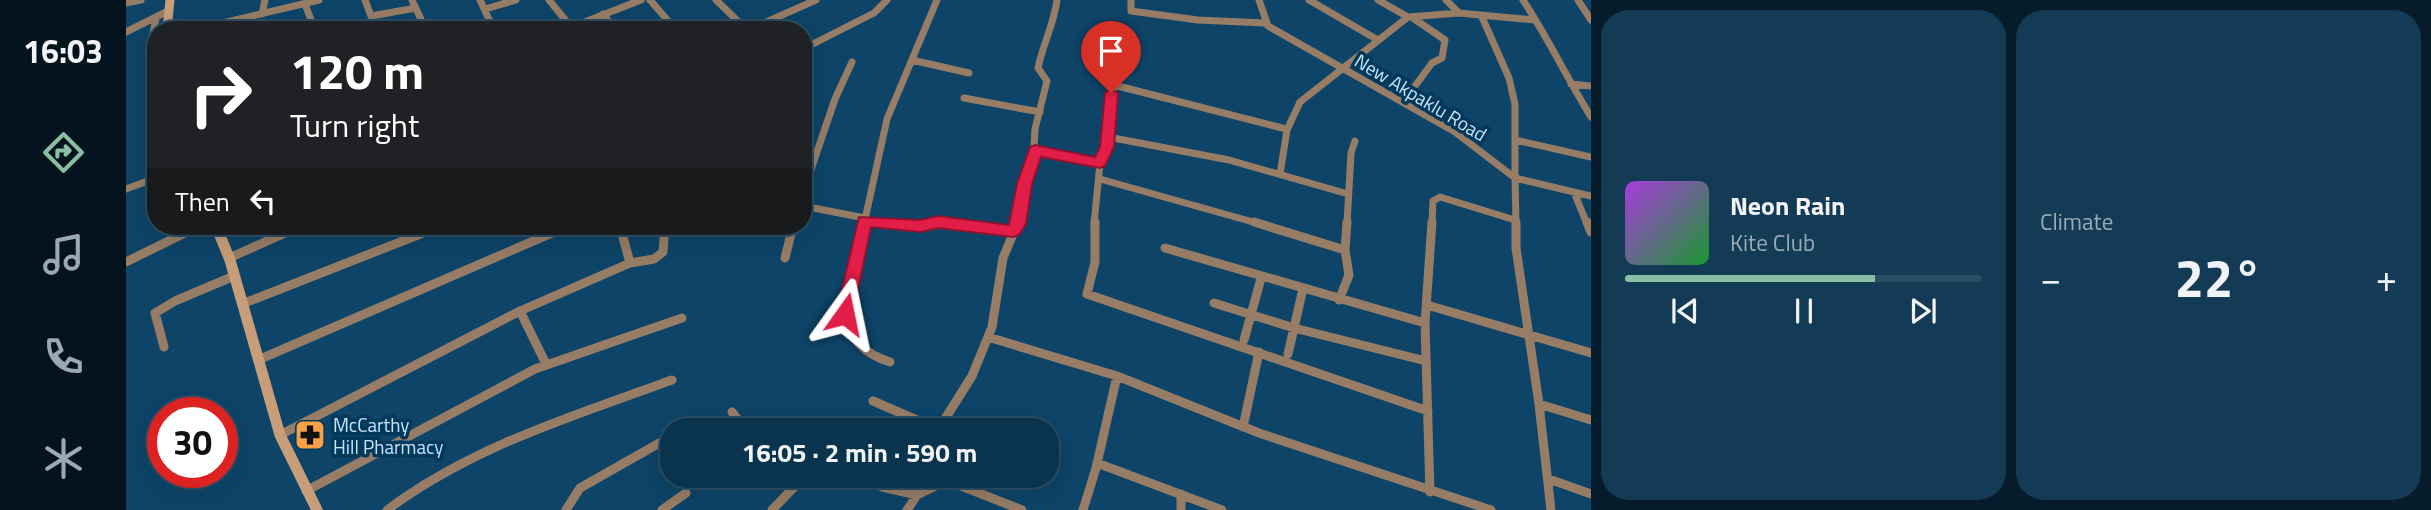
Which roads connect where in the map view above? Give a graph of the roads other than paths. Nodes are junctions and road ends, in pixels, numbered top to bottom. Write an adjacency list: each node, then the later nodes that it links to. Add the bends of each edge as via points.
1 (141, 0): 25 (street)
2 (170, 0): 31 (street)
3 (265, 0): 33 (street)
4 (319, 0): 27 (street)
5 (365, 0): 28 (street, via 371,16)
6 (412, 0): 28 (street)
7 (480, 0): 29 (street)
8 (516, 0): 29 (street)
9 (549, 0): 49 (street)
10 (641, 0): 34 (street)
11 (650, 0): 52 (street)
12 (716, 0): 53 (street)
13 (786, 0): 30 (street)
14 (816, 0): 30 (street)
15 (887, 0): 59 (street, via 874,13)
16 (937, 0): 61 (street)
17 (1057, 0): 70 (street, via 1038,68 1047,81)
18 (1132, 0): 56 (street, via 1131,11 1168,18)
19 (1259, 0): 56 (street)
20 (1309, 0): 58 (street)
21 (1378, 0): 35 (street)
22 (1446, 0): 32 (street)
23 (1523, 0): 39 (street)
24 (1578, 0): 40 (street)
25 (126, 3)
26 (295, 3): 27 (street); 33 (street)
27 (305, 4): 46 (street)
28 (416, 8): 47 (street)
29 (485, 9): 48 (street)
30 (796, 9): 54 (street)
31 (168, 11): 37 (street); 43 (street)
32 (1459, 13): 35 (street); 36 (street)
33 (262, 14): 38 (street)
34 (603, 14): 50 (street); 51 (street)
35 (1410, 17): 58 (street); 69 (street, via 1445,40 1445,49)
36 (1482, 17): 39 (street); 74 (street, via 1516,104)
37 (156, 18): 41 (street); 42 (street)
38 (245, 18): 44 (street); 45 (street)
39 (1535, 20): 65 (street)
40 (1591, 20)
41 (150, 21)
42 (155, 21)
43 (167, 21)
44 (232, 21)
45 (246, 21)
46 (311, 21)
47 (422, 21)
48 (487, 21)
49 (562, 21)
50 (585, 21)
51 (609, 21)
52 (668, 21)
53 (738, 21)
54 (768, 21)
55 (147, 22): 57 (street)
56 (1265, 23): 63 (street, New Akpaklu Road)
57 (126, 32)
58 (1378, 40): 63 (street)
59 (812, 44)
60 (1130, 44): 66 (street)
61 (912, 60): 64 (street); 89 (street, via 887,119)
62 (852, 62): 79 (street)
63 (1342, 69): 69 (street, New Akpaklu Road); 72 (street, via 1295,106)
64 (969, 73)
65 (1571, 84): 67 (street); 71 (street)
66 (1114, 85): 72 (street); 73 (street)
67 (1591, 86)
68 (964, 98): 70 (street)
69 (1404, 101): 81 (street, New Akpaklu Road, via 1465,139)
70 (1040, 112): 76 (street)
71 (1591, 117)
72 (1286, 129): 80 (street)
73 (1108, 137): 78 (street); 80 (street, via 1155,142)
74 (1515, 140): 77 (street); 81 (street)
75 (1355, 141): 86 (street)
76 (1035, 150): 78 (street); 91 (street)
77 (1591, 157)
78 (1100, 163): 82 (street)
79 (812, 167)
80 (1280, 174): 86 (street)
81 (1515, 178): 85 (street); 90 (street)
82 (1100, 179): 102 (street); 123 (street, via 1095,262 1087,295)
83 (147, 181): 84 (street)
84 (126, 189)
85 (1574, 192): 87 (street); 92 (street)
86 (1348, 194): 102 (street)
87 (1591, 196)
88 (812, 208): 89 (street)
89 (865, 219): 91 (street); 127 (street, via 845,326 873,358)
90 (1515, 220): 113 (street, via 1440,197 1433,201); 119 (street)
91 (1013, 231): 120 (street, via 1003,258)
92 (1591, 232)
93 (182, 235): 105 (street)
94 (219, 235): 103 (street)
95 (281, 235): 103 (street)
96 (418, 235): 112 (street)
97 (547, 235): 126 (street)
98 (622, 235): 106 (street)
99 (664, 235): 106 (street, via 663,252)
100 (791, 235): 104 (street)
101 (1165, 248): 110 (street)
102 (1345, 250): 110 (street, via 1349,275)
103 (229, 258): 107 (street)
104 (785, 258)
105 (126, 262)
106 (630, 263): 114 (street)
107 (234, 276): 112 (street); 122 (street, via 155,313)
108 (1260, 282): 115 (street)
109 (1302, 293): 118 (street)
110 (1339, 300): 117 (street)
111 (1214, 303): 115 (street)
112 (242, 304): 126 (street)
113 (1427, 305): 117 (street); 119 (street)
114 (520, 311): 129 (street); 141 (street)
115 (1251, 314): 118 (street); 121 (street)
116 (682, 318): 129 (street)
117 (1425, 323): 128 (street)
118 (1294, 328): 124 (street); 128 (street)
119 (1527, 333): 125 (street); 133 (street)
120 (988, 338): 130 (street); 138 (street, via 972,376)
121 (1244, 340)
122 (164, 347)
123 (1259, 352): 134 (street); 140 (street)
124 (1288, 354)
125 (1591, 354)
126 (258, 360): 141 (street)
127 (890, 362)
128 (1426, 362): 134 (street)
129 (546, 364): 148 (street)
130 (1117, 376): 140 (street); 143 (street)
131 (672, 380): 155 (street, via 498,445)
132 (873, 401): 137 (street)
133 (1539, 404): 139 (street); 144 (street)
134 (1428, 411): 149 (street)
135 (732, 412): 136 (street)
136 (737, 418)
137 (915, 418)
138 (945, 418)
139 (1591, 420)
140 (1243, 427): 149 (street)
141 (280, 435): 148 (street)
142 (660, 443): 156 (street, via 580,488)
143 (1097, 466): 151 (street); 161 (street)
144 (1549, 479): 152 (street); 165 (street)
145 (793, 488): 158 (street)
146 (886, 488): 153 (street)
147 (918, 488): 153 (street)
148 (306, 491): 154 (street)
149 (1430, 492): 164 (street)
150 (686, 493): 157 (street)
151 (1183, 494): 162 (street); 163 (street)
152 (1591, 494)
153 (917, 495): 159 (street); 160 (street, via 942,483 956,484)
154 (317, 510)
155 (387, 510)
156 (566, 510)
157 (662, 510)
158 (772, 510)
159 (906, 510)
160 (1022, 510)
161 (1083, 510)
162 (1181, 510)
163 (1222, 510)
164 (1491, 510)
165 (1551, 510)

